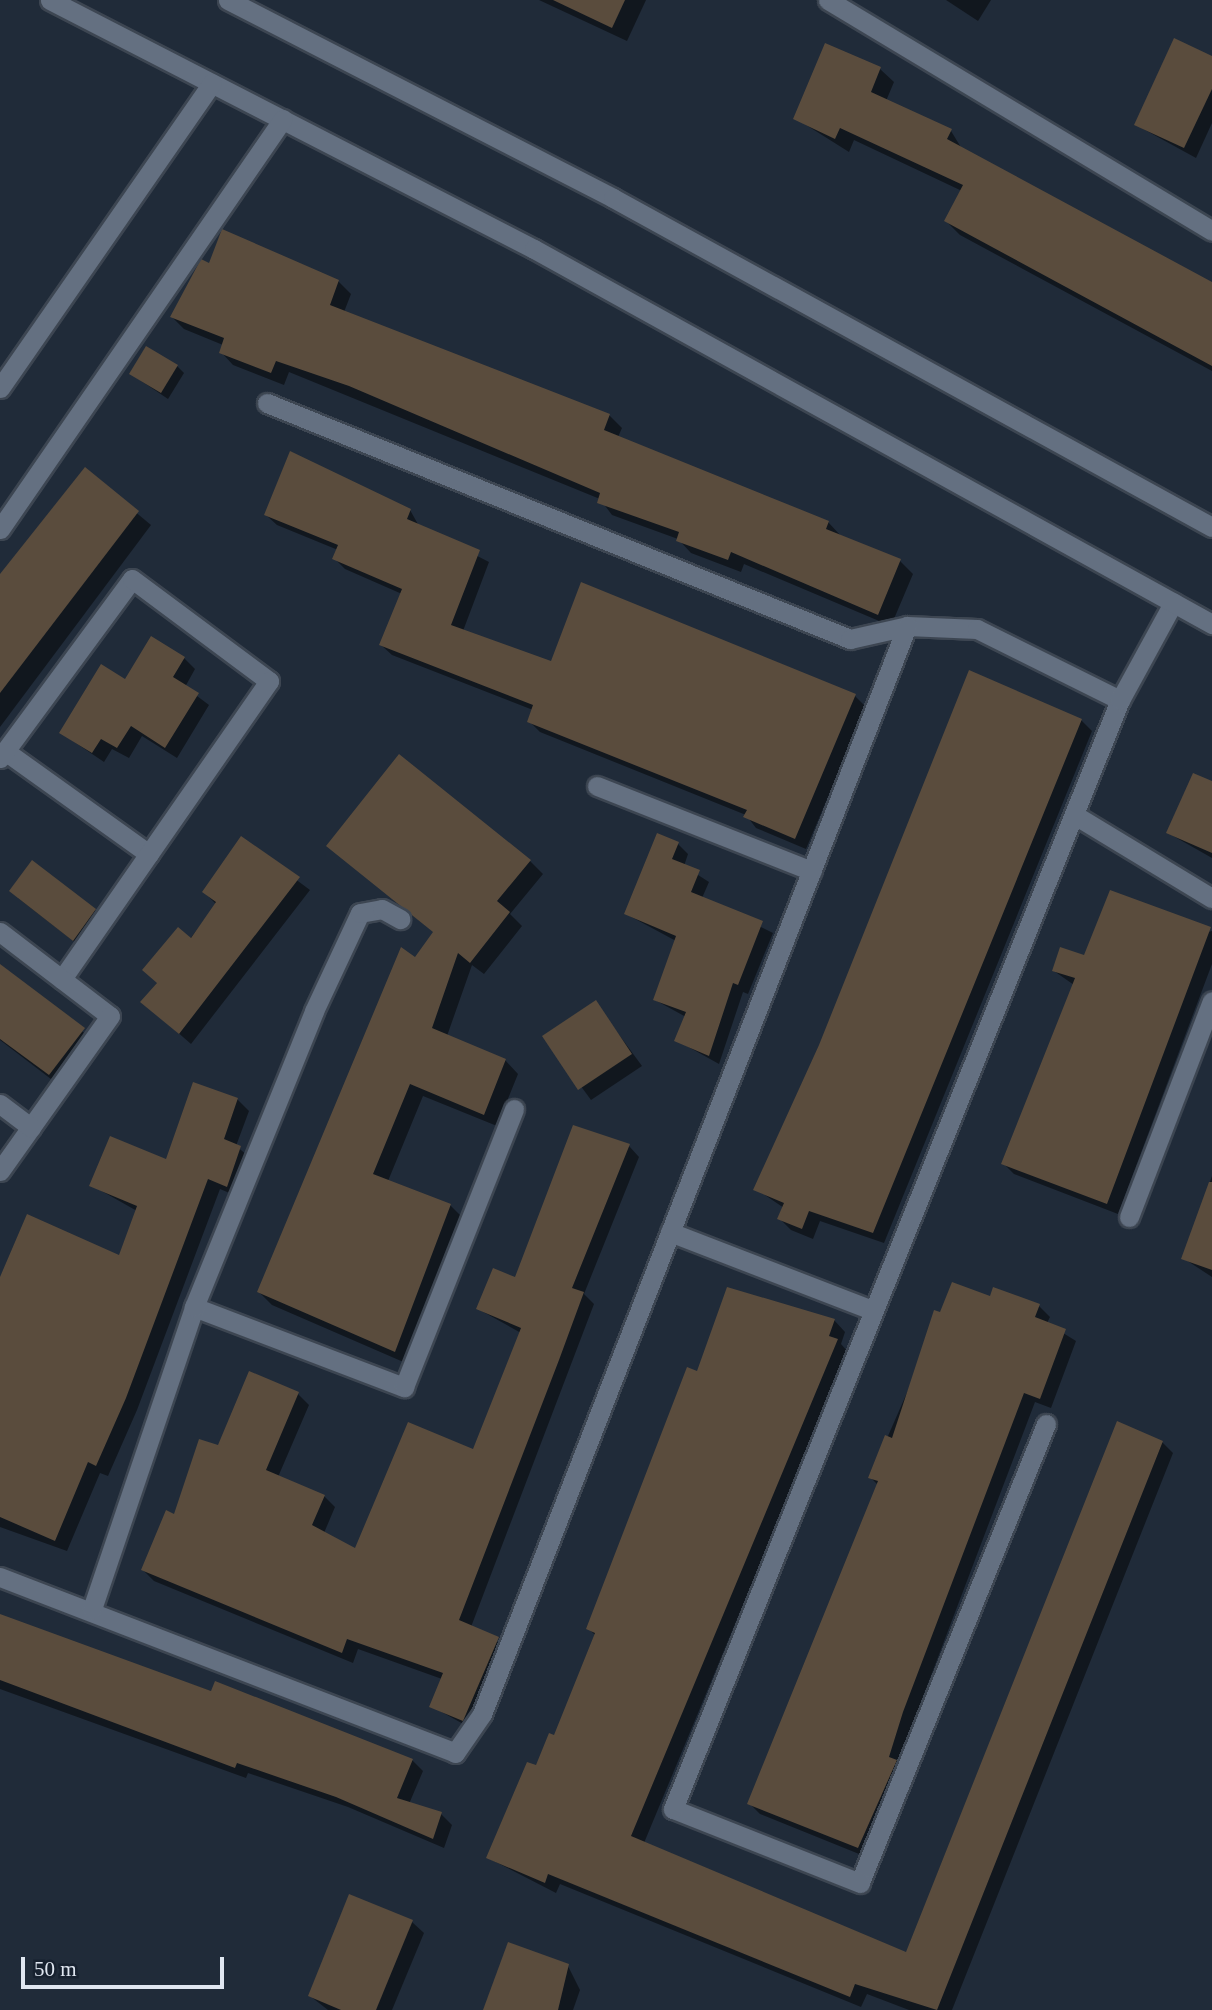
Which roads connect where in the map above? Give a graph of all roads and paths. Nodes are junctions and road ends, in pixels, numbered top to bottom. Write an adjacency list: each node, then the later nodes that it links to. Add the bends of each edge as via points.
1 (50, 0): 4 (street)
2 (228, 0): 9 (street, via 613,198)
3 (828, 0): 6 (street)
4 (212, 83): 5 (street); 7 (street)
5 (283, 119): 10 (street); 11 (street, via 534,249)
6 (1212, 231)
7 (0, 388)
8 (267, 403): 13 (street, via 850,639)
9 (1212, 527)
10 (0, 529)
11 (1173, 603): 12 (street); 14 (street)
12 (1212, 624)
13 (907, 626): 14 (street, via 977,629); 19 (street)
14 (1120, 700): 17 (street)
15 (3, 755): 18 (street); 18 (street, via 132,579 269,681)
16 (597, 786): 19 (street)
17 (1078, 817): 20 (street); 32 (street)
18 (149, 855): 23 (street)
19 (812, 871): 30 (street)
20 (1212, 898)
21 (400, 919): 31 (street, via 382,909 360,913)
22 (0, 932): 23 (street)
23 (62, 979): 27 (street, via 110,1016)
24 (1212, 1001): 29 (street)
25 (0, 1104): 27 (street)
26 (514, 1109): 31 (street, via 404,1387)
27 (31, 1127): 28 (street)
28 (0, 1171)
29 (1129, 1217)
30 (670, 1232): 32 (street); 35 (street, via 482,1714 455,1753)
31 (194, 1307): 35 (street)
32 (872, 1310): 33 (street, via 673,1809 860,1883)
33 (1046, 1424)
34 (0, 1577): 35 (street)
35 (92, 1609)

